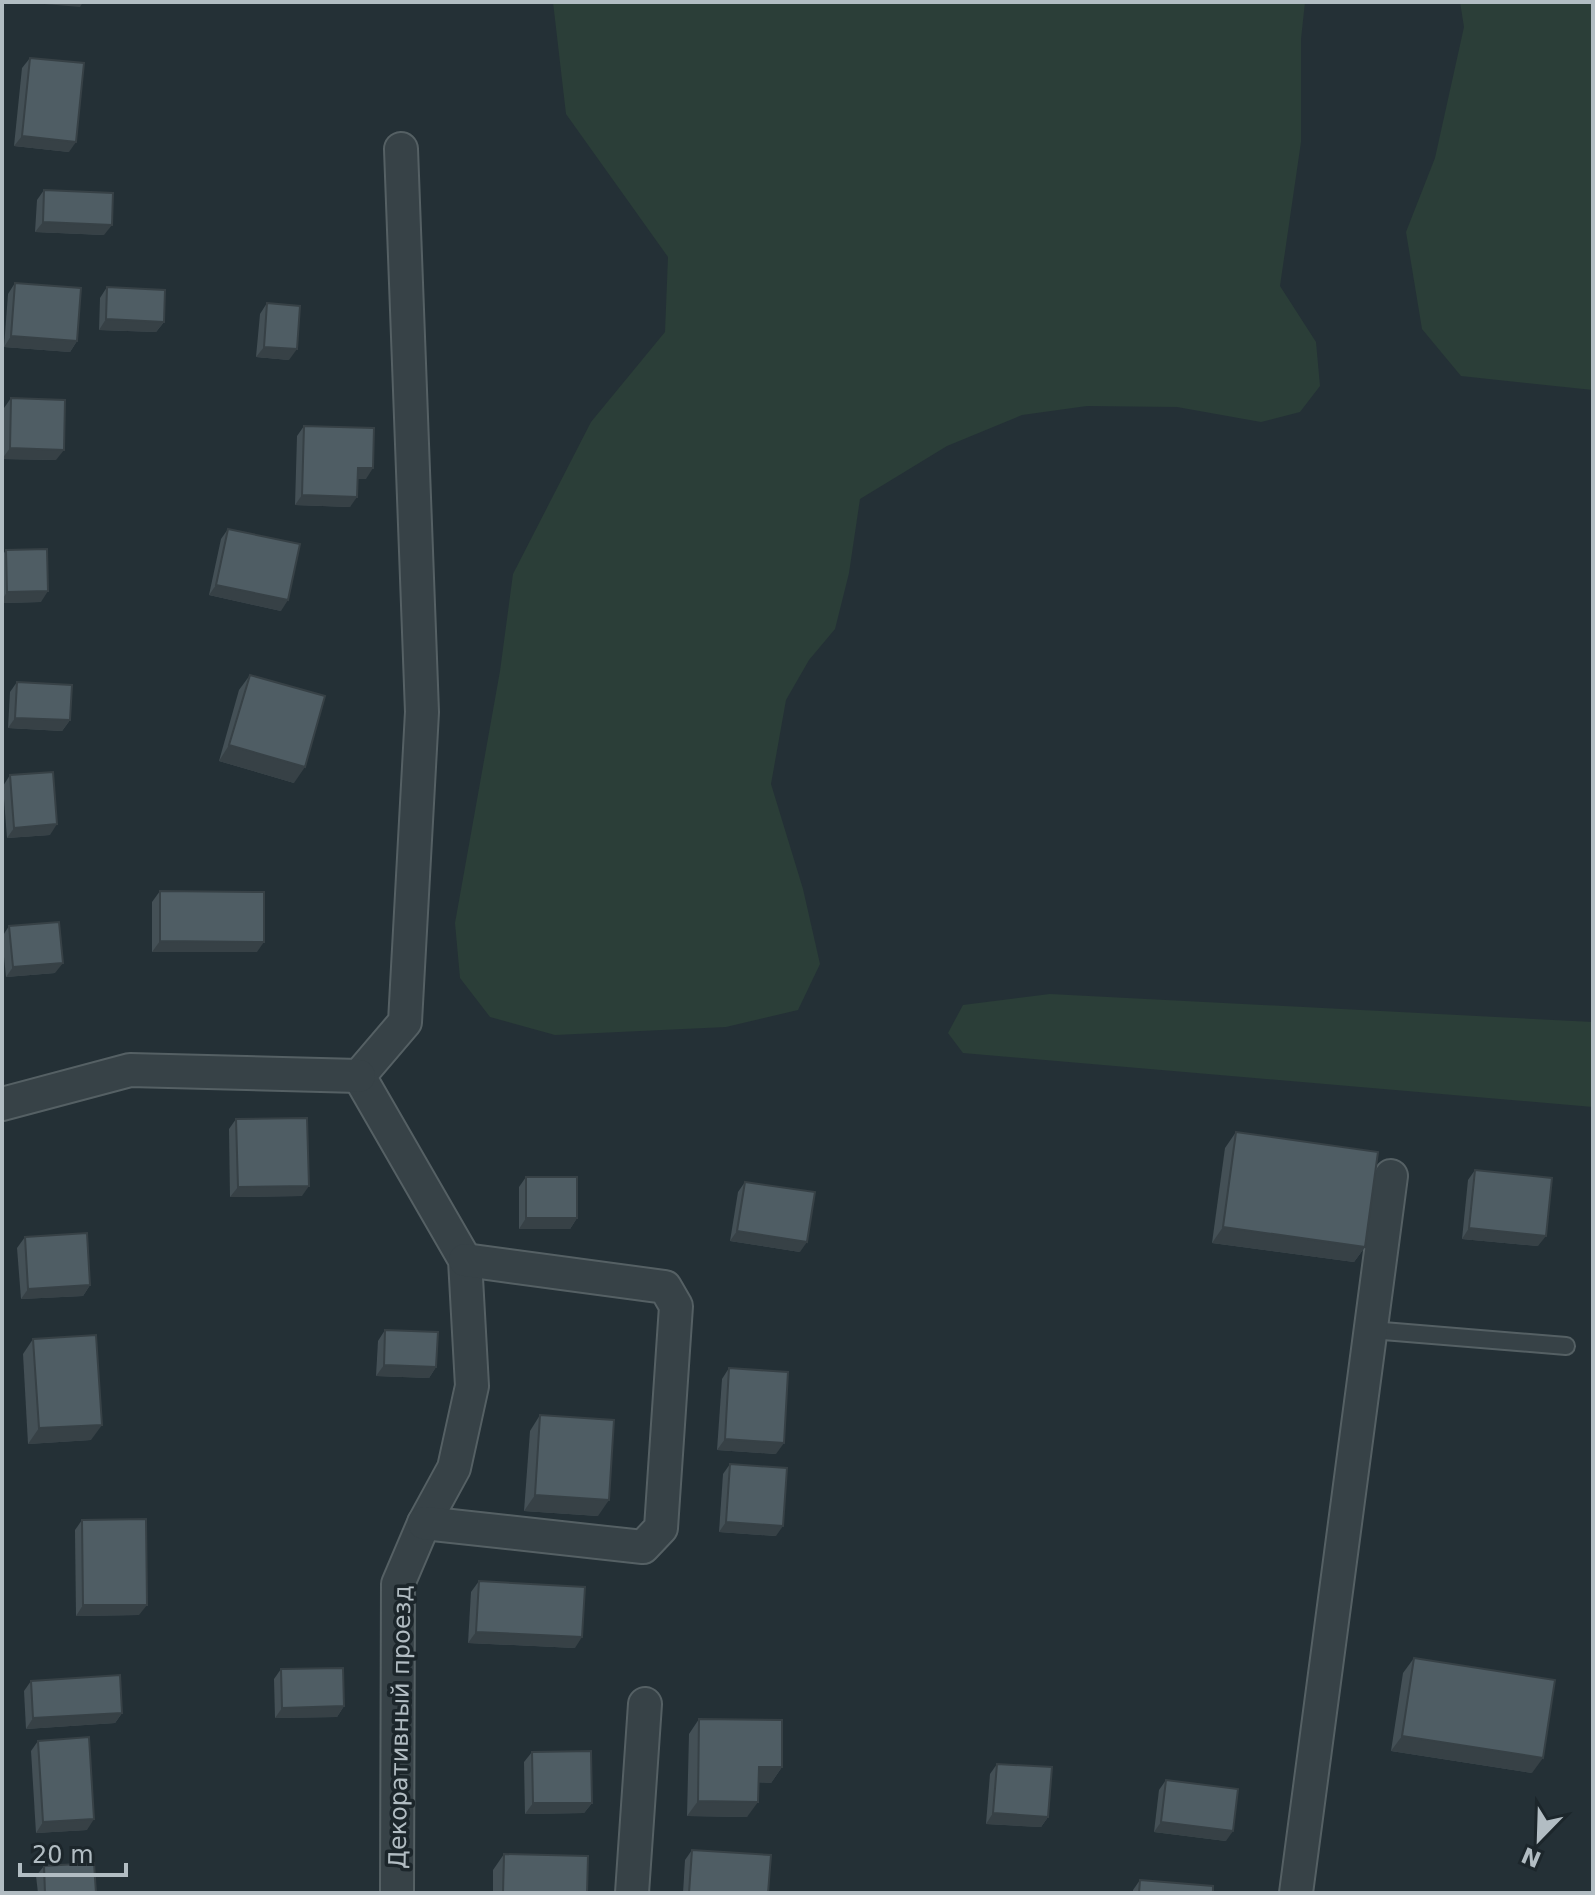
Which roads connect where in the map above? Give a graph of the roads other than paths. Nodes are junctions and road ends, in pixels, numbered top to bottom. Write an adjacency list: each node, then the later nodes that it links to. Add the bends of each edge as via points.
1 (401, 149): 2 (street, via 422,712 405,1022)
2 (359, 1076): 3 (street, via 130,1070); 5 (street, Декоративный проезд)
3 (2, 1104)
4 (1391, 1176): 6 (street)
5 (465, 1260): 8 (street, Декоративный проезд, via 472,1386 454,1468); 8 (street, via 665,1287 676,1306 661,1528 643,1547)
6 (1371, 1330): 7 (lane); 12 (street)
7 (1566, 1346)
8 (424, 1523): 10 (street, Декоративный проезд, via 398,1584)
9 (645, 1704): 11 (street)
10 (397, 1893)
11 (632, 1893)
12 (1296, 1893)

